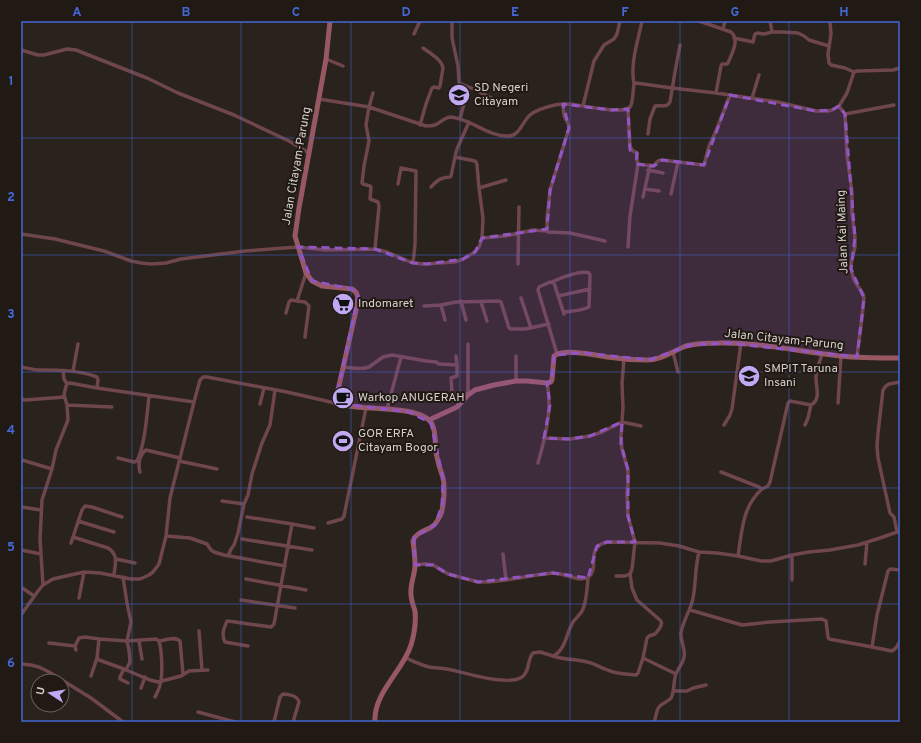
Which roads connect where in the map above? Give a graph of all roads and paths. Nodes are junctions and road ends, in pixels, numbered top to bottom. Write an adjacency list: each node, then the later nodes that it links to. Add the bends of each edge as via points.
1 (330, 21): 18 (main road, Jalan Citayam-Parung)
2 (420, 21): 12 (street)
3 (452, 21): 31 (street, via 459,83)
4 (620, 21): 34 (street, via 616,36 604,45 594,61)
5 (642, 21): 23 (street, via 633,68)
6 (699, 21): 10 (street)
7 (725, 21): 10 (street)
8 (770, 21): 11 (street)
9 (830, 21): 15 (street)
10 (723, 29): 13 (street, via 731,32)
11 (772, 32): 13 (street, via 755,34 753,42); 15 (street, via 798,33 809,40)
12 (414, 34)
13 (734, 38): 25 (street, via 735,44 728,63 720,66)
14 (680, 45): 24 (street)
15 (829, 46): 21 (street, via 830,64)
16 (423, 48): 41 (street, via 442,64 443,68 440,86 432,88)
17 (21, 50): 43 (street, via 44,55 68,49 76,50 234,115)
18 (326, 58): 19 (street); 30 (main road, Jalan Citayam-Parung)
19 (343, 66)
20 (900, 68): 21 (street)
21 (854, 72): 35 (street, via 847,93)
22 (760, 75): 29 (street)
23 (634, 84): 24 (street, via 639,82); 37 (street)
24 (672, 88): 25 (street); 42 (street, via 669,104 655,106 653,109)
25 (716, 93): 27 (street)
26 (373, 94): 36 (street)
27 (730, 95): 29 (street); 45 (street, via 704,165)
28 (466, 96): 39 (street)
29 (752, 98): 35 (street, via 816,110 832,110)
30 (319, 99): 36 (street, Jalan Citayam-Parung); 43 (main road, Jalan Citayam-Parung)
31 (497, 100)
32 (563, 104): 34 (street, Jalan Citayam-Parung); 40 (street, Jalan Citayam-Parung, via 543,108 531,114 511,137 493,133); 59 (street, via 563,113 569,128 550,190)
33 (894, 105): 38 (street)
34 (583, 106): 37 (street, Jalan Citayam-Parung, via 611,110)
35 (839, 106): 38 (street)
36 (369, 107): 41 (street, Jalan Citayam-Parung); 66 (street, via 366,125 368,145 362,183 371,187 370,198 378,202 379,206)
37 (628, 109): 46 (street, via 630,146 637,153)
38 (845, 114): 96 (street, Jalan Kai Maing, via 855,237 851,264 854,280 864,298)
39 (460, 119): 40 (street, Jalan Citayam-Parung); 41 (street, Jalan Citayam-Parung, via 449,117 436,125)
40 (469, 122): 44 (street)
41 (420, 125)
42 (648, 134)
43 (309, 153): 64 (main road, Jalan Citayam-Parung, via 296,226)
44 (455, 157): 52 (street, via 451,176 438,179); 53 (street, via 476,162)
45 (678, 162): 47 (street, via 662,160 653,166); 56 (street)
46 (638, 164): 47 (street); 65 (street)
47 (650, 165): 48 (street)
48 (648, 170): 49 (street); 54 (street)
49 (663, 173)
50 (506, 180): 53 (street)
51 (398, 184): 67 (street, via 401,168 416,171)
52 (430, 187)
53 (479, 188): 62 (street, via 483,218)
54 (645, 188): 55 (street); 57 (street)
55 (659, 191)
56 (671, 194)
57 (643, 197)
58 (519, 207): 60 (street)
59 (547, 231): 60 (street); 63 (street)
60 (518, 233): 62 (street); 68 (street)
61 (21, 234): 64 (street, via 55,239 151,264)
62 (482, 238): 67 (street, via 475,252 463,259 454,262)
63 (605, 241)
64 (298, 246): 66 (street, via 325,250); 69 (main road, Jalan Citayam-Parung)
65 (628, 247)
66 (375, 249): 67 (street)
67 (413, 263)
68 (518, 264)
69 (306, 273): 74 (street); 101 (main road, via 312,282 322,286 352,289 358,296)
70 (552, 282): 71 (street, via 586,272 590,275); 72 (street); 83 (street, via 538,288)
71 (590, 289): 72 (street); 72 (street, via 588,308 581,310 564,313)
72 (558, 296)
73 (521, 298): 84 (street)
74 (297, 300): 79 (street, via 289,302); 85 (street, via 306,302 309,306)
75 (461, 301): 76 (street); 77 (street); 81 (street)
76 (481, 302): 82 (street); 84 (street, via 501,302 509,328)
77 (441, 305): 78 (street); 80 (street)
78 (424, 306)
79 (286, 313)
80 (446, 320)
81 (466, 320)
82 (487, 321)
83 (549, 324): 84 (street); 90 (street)
84 (531, 328)
85 (305, 337)
86 (741, 343): 89 (main road, Jalan Citayam-Parung, via 697,344); 91 (main road, Jalan Citayam-Parung); 127 (street, via 732,409)
87 (78, 344): 103 (street)
88 (468, 344): 112 (street)
89 (673, 352): 98 (main road, Jalan Citayam-Parung, via 653,360); 104 (street)
90 (557, 354): 98 (main road, Jalan Citayam-Parung, via 583,353); 107 (main road, via 554,358 552,380)
91 (822, 354): 94 (main road, Jalan Citayam-Parung); 121 (street, via 816,375 816,399)
92 (456, 356): 99 (street)
93 (516, 356): 105 (street)
94 (840, 356): 96 (main road, Jalan Citayam-Parung); 118 (street)
95 (400, 357): 99 (street); 101 (street, via 383,357 369,368); 124 (street)
96 (856, 357): 97 (main road, Jalan Citayam-Parung)
97 (900, 358)
98 (624, 359): 126 (street)
99 (457, 365): 112 (street, via 457,376 451,378 452,392)
100 (21, 367): 102 (street)
101 (343, 367): 117 (main road)
102 (63, 371): 103 (street); 108 (street)
103 (73, 371): 109 (street, via 97,377)
104 (678, 372)
105 (516, 381): 107 (main road); 112 (main road)
106 (900, 382): 151 (street, via 889,384 883,390 877,446 888,506)
107 (547, 383): 130 (street, via 550,405)
108 (67, 384): 109 (street); 114 (street)
109 (97, 388): 113 (street)
110 (264, 388): 111 (street); 116 (street, via 205,377 200,380); 119 (street)
111 (275, 390): 117 (street); 141 (street, via 270,425)
112 (468, 394): 125 (main road, via 457,407)
113 (149, 396): 116 (street); 131 (street, via 136,462)
114 (65, 397): 115 (street); 120 (street)
115 (21, 399)
116 (194, 402): 132 (street)
117 (335, 403): 123 (main road)
118 (838, 403)
119 (260, 404)
120 (67, 405): 122 (street); 135 (street, via 68,420 56,450)
121 (811, 405): 128 (street); 139 (street, via 790,401 788,403 770,482)
122 (112, 407)
123 (366, 408): 124 (main road); 147 (street, via 344,516)
124 (387, 409): 125 (main road, via 409,412)
125 (428, 420): 171 (main road, via 434,433 435,451 443,479 442,505 440,517 435,525 414,537)
126 (622, 422): 129 (street); 130 (street, via 590,436 570,439); 155 (street, via 621,444 628,470 628,516)
127 (724, 425)
128 (805, 425)
129 (641, 426)
130 (544, 438): 134 (street)
131 (118, 458)
132 (180, 459): 136 (street); 137 (street, via 146,450 142,452); 152 (street, via 170,498)
133 (22, 460): 135 (street)
134 (538, 463)
135 (52, 469): 143 (street)
136 (217, 469)
137 (140, 472)
138 (721, 472): 139 (street)
139 (762, 489): 166 (street, via 746,510)
140 (222, 502): 141 (street)
141 (244, 504): 165 (street, via 238,533)
142 (21, 507): 143 (street)
143 (41, 510): 162 (street)
144 (122, 517): 146 (street, via 86,506)
145 (247, 517): 148 (street)
146 (78, 521): 150 (street); 153 (street)
147 (328, 523)
148 (292, 524): 149 (street); 158 (street)
149 (314, 528)
150 (114, 532)
151 (898, 532): 156 (street)
152 (166, 536): 165 (street, via 190,538 208,545 214,552); 177 (street, via 159,564 153,572 136,580)
153 (73, 537): 157 (street); 167 (street, via 108,548)
154 (242, 539): 158 (street)
155 (635, 542): 161 (street, via 674,545); 174 (street); 178 (street, via 607,542 597,546 594,566)
156 (867, 542): 164 (street); 169 (street)
157 (72, 543)
158 (288, 546): 160 (street); 170 (street)
159 (21, 550): 162 (street)
160 (312, 550)
161 (699, 552): 166 (street); 191 (street)
162 (42, 554): 182 (street)
163 (504, 554): 180 (street)
164 (792, 555): 166 (street, via 771,561); 181 (street)
165 (228, 556): 170 (street)
166 (738, 556)
167 (116, 559): 168 (street); 175 (street)
168 (135, 562)
169 (865, 564)
170 (285, 566): 183 (street)
171 (415, 566): 180 (street, via 433,565 448,574 478,582); 204 (main road, via 411,590 415,624)
172 (900, 570): 201 (street, via 888,571 879,604)
173 (84, 572): 175 (street); 182 (street, via 53,579); 187 (street)
174 (630, 574): 176 (street); 205 (street, via 635,596 662,623 656,634 647,638)
175 (114, 575): 177 (street)
176 (616, 576)
177 (123, 577): 198 (street, via 131,622)
178 (588, 578): 180 (street, via 579,579 553,573); 202 (street, via 586,600 582,610 573,622 561,650)
179 (246, 579): 183 (street)
180 (506, 580)
181 (792, 580)
182 (43, 585): 186 (street)
183 (282, 586): 185 (street); 189 (street)
184 (21, 587): 186 (street)
185 (306, 590)
186 (34, 596): 192 (street)
187 (79, 598)
188 (241, 600): 189 (street)
189 (278, 606): 190 (street); 200 (street, via 272,627 227,621 223,637 225,642)
190 (295, 608)
191 (690, 610): 201 (street, via 742,625 822,619 826,621 829,639); 212 (street, via 681,632 684,657)
192 (21, 615)
193 (199, 631): 209 (street)
194 (99, 639): 198 (street); 199 (street, via 82,637 78,640 76,648); 203 (street)
195 (140, 641): 196 (street); 198 (street); 206 (street)
196 (159, 641): 211 (street, via 173,638 180,640); 215 (street)
197 (900, 641): 201 (street, via 892,650)
198 (127, 642): 208 (street, via 130,658)
199 (49, 643)
200 (248, 646)
201 (872, 647)
202 (553, 656): 204 (street, via 540,652 533,653 523,677 505,681 428,667); 205 (street, via 593,663 618,673 636,675)
203 (97, 658): 208 (street); 213 (street)
204 (406, 658): 226 (main road, via 377,706)
205 (643, 658): 212 (street)
206 (142, 659)
207 (21, 664): 222 (street, via 49,672)
208 (125, 669): 214 (street); 216 (street, via 120,679)
209 (202, 670): 210 (street); 211 (street)
210 (208, 670)
211 (183, 674): 215 (street)
212 (676, 674): 219 (street)
213 (91, 676)
214 (144, 677): 215 (street, via 158,682); 218 (street)
215 (161, 680): 220 (street)
216 (128, 683)
217 (706, 685): 219 (street, via 686,691)
218 (141, 688)
219 (673, 691): 227 (street, via 670,699 660,706)
220 (155, 697)
221 (198, 712): 223 (street)
222 (123, 722)
223 (235, 722)
224 (274, 722): 225 (street, via 280,697 286,694 298,698 300,702)
225 (293, 722)
226 (375, 722)
227 (654, 722)

